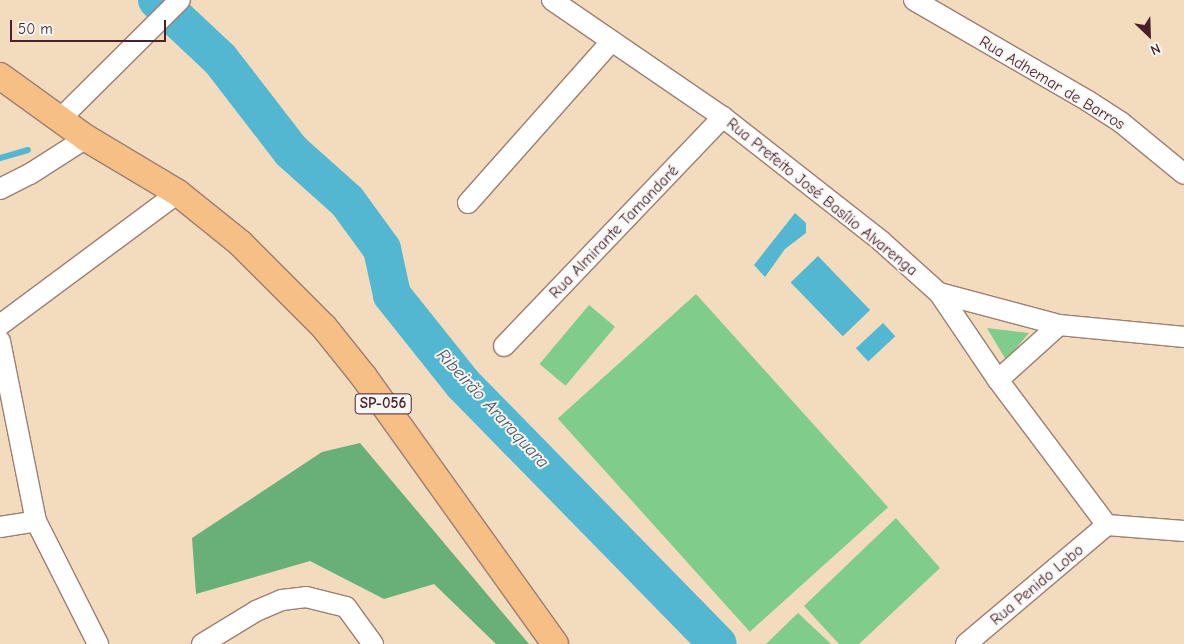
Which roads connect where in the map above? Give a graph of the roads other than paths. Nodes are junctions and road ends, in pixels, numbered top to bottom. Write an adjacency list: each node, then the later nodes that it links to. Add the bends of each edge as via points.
1 (552, 0): 4 (street, Rua Prefeito José Basílio Alvarenga)
2 (914, 0): 9 (street, Rua Adhemar de Barros, via 1088,101)
3 (179, 2): 7 (street)
4 (611, 42): 6 (street, Rua Prefeito José Basílio Alvarenga); 12 (street)
5 (0, 76): 7 (main road, SP-056)
6 (723, 117): 13 (street, Rua Prefeito José Basílio Alvarenga, via 881,241); 18 (street, Rua Almirante Tamandaré)
7 (60, 120): 8 (main road, SP-056)
8 (86, 138): 10 (street); 11 (main road, SP-056)
9 (1184, 174)
10 (0, 189)
11 (178, 193): 14 (street); 27 (main road, SP-056, via 240,243 324,327 364,377)
12 (468, 202)
13 (939, 293): 15 (street); 19 (street, Rua Prefeito José Basílio Alvarenga)
14 (0, 325)
15 (1059, 325): 16 (street); 19 (street)
16 (1184, 337)
17 (0, 341): 20 (street)
18 (504, 346)
19 (998, 380): 21 (street, Rua Prefeito José Basílio Alvarenga)
20 (36, 521): 22 (street); 24 (street)
21 (1107, 525): 23 (street); 28 (street, Rua Penido Lobo)
22 (0, 527)
23 (1184, 532)
24 (98, 644)
25 (202, 644): 26 (street, via 256,611 282,600 306,597 346,607)
26 (374, 644)
27 (555, 644)
28 (966, 644)

